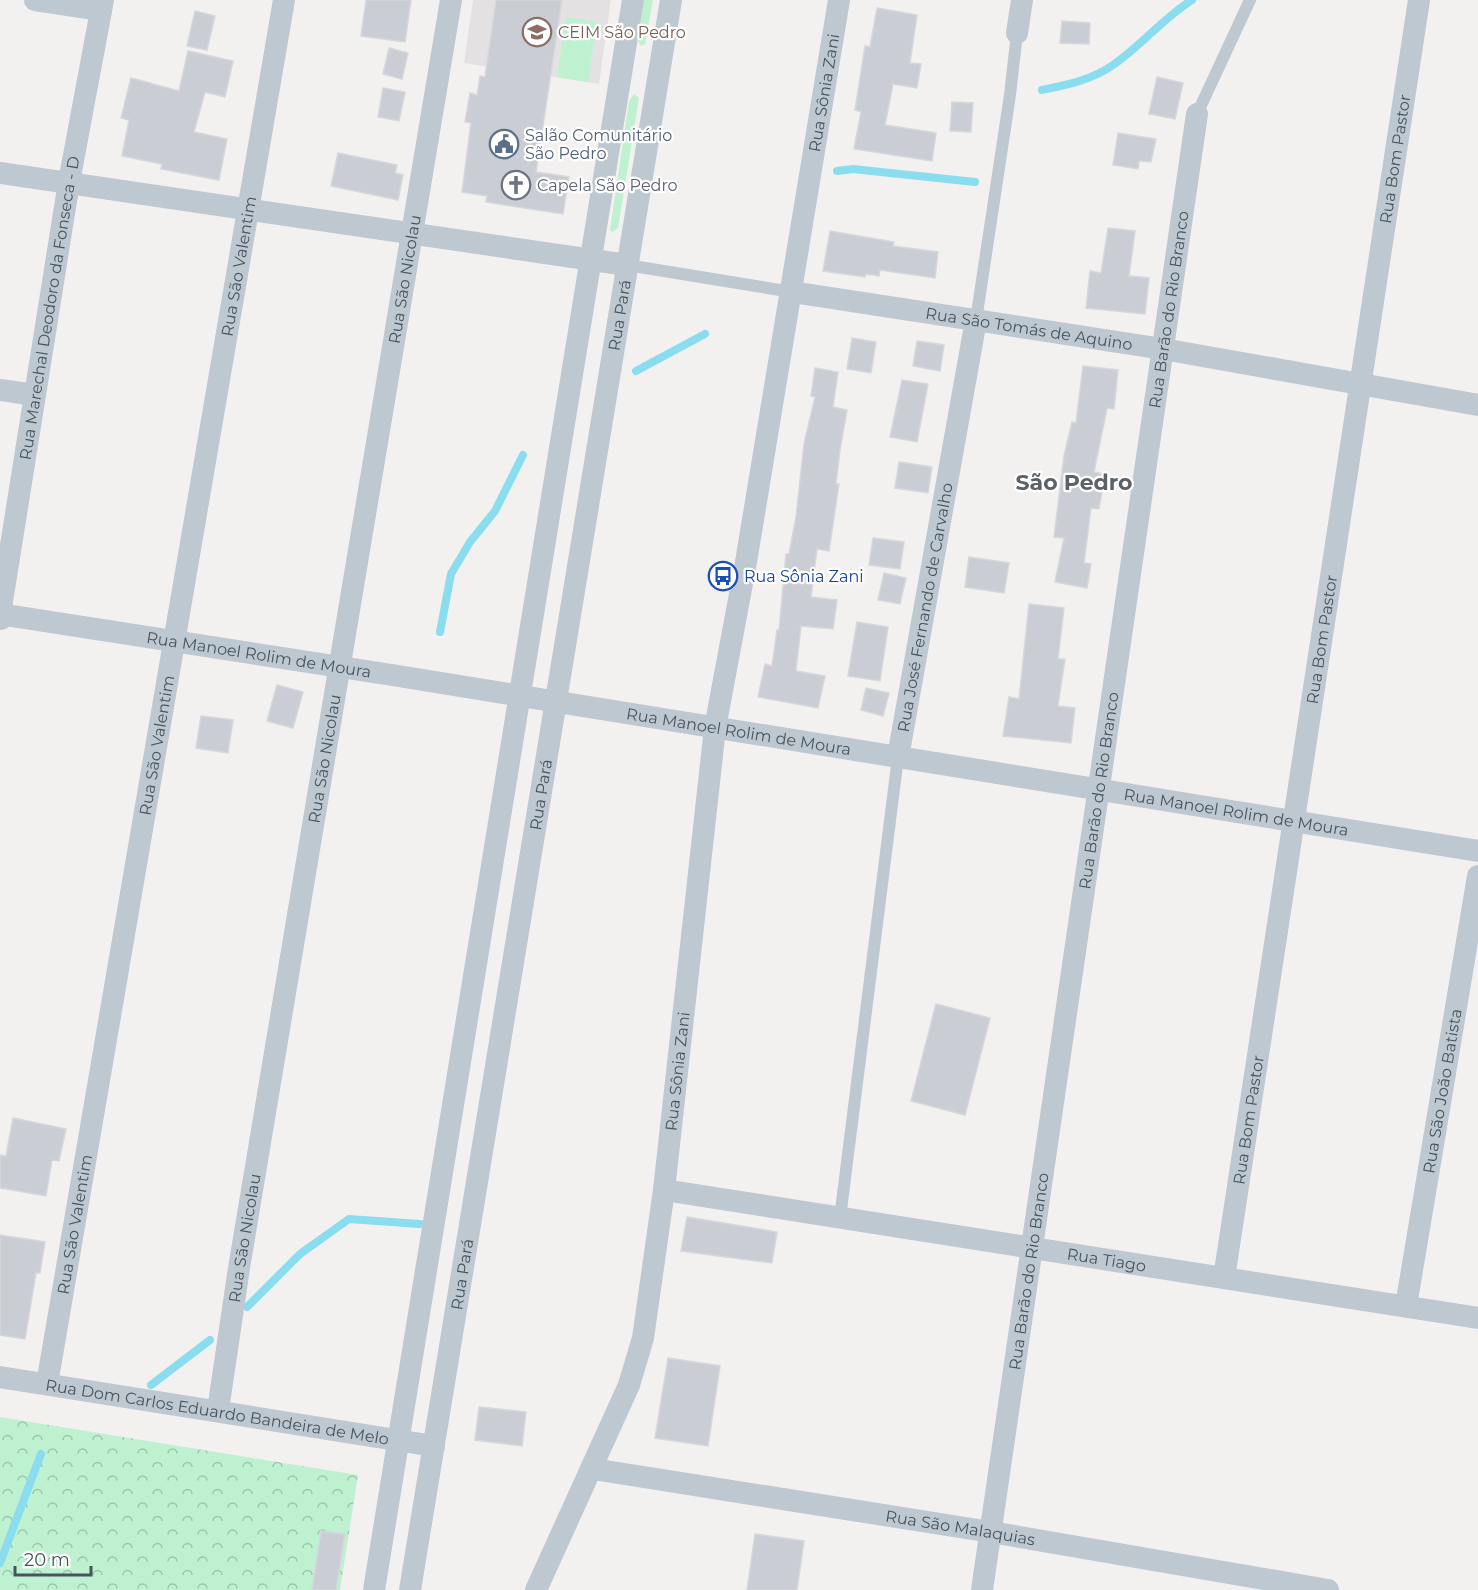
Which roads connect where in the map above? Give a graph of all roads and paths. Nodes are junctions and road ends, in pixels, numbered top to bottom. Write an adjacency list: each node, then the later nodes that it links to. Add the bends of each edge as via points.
1 (35, 0): 10 (street)
2 (284, 0): 17 (street, Rua São Valentim)
3 (451, 0): 18 (street, Rua São Nicolau)
4 (633, 0): 12 (street)
5 (670, 0): 13 (street, Rua Pará)
6 (839, 0): 21 (street, Rua Sônia Zani)
7 (1022, 0): 11 (street, Rua José Fernando de Carvalho)
8 (1250, 0): 14 (lane, Rua Barão do Rio Branco)
9 (1419, 0): 24 (street, Rua Bom Pastor)
10 (102, 5): 16 (street, Rua Marechal Deodoro da Fonseca - D)
11 (1017, 33): 22 (lane, Rua José Fernando de Carvalho)
12 (622, 65): 13 (street); 19 (street)
13 (659, 69): 20 (street, Rua Pará)
14 (1197, 114): 23 (street, Rua Barão do Rio Branco)
15 (0, 173): 16 (street)
16 (69, 182): 17 (street); 26 (street, Rua Marechal Deodoro da Fonseca - D)
17 (249, 208): 18 (street); 29 (street, Rua São Valentim)
18 (411, 232): 19 (street); 30 (street, Rua São Nicolau)
19 (592, 260): 20 (street); 31 (street)
20 (627, 265): 21 (lane); 32 (street, Rua Pará)
21 (792, 292): 22 (street, Rua São Tomás de Aquino); 33 (street, Rua Sônia Zani)
22 (976, 320): 23 (street, Rua São Tomás de Aquino); 34 (street, Rua José Fernando de Carvalho)
23 (1163, 349): 24 (street, Rua São Tomás de Aquino); 35 (street, Rua Barão do Rio Branco)
24 (1362, 384): 27 (street, Rua São Tomás de Aquino); 36 (street, Rua Bom Pastor)
25 (0, 390): 26 (street)
26 (35, 395): 28 (street, Rua Marechal Deodoro da Fonseca - D)
27 (1478, 405)
28 (0, 615): 29 (street, Rua Manoel Rolim de Moura)
29 (175, 641): 30 (street, Rua Manoel Rolim de Moura); 46 (street, Rua São Valentim)
30 (339, 667): 31 (street, Rua Manoel Rolim de Moura); 47 (street, Rua São Nicolau, via 238,1268)
31 (520, 696): 32 (street, Rua Manoel Rolim de Moura); 48 (street)
32 (556, 702): 33 (street, Rua Manoel Rolim de Moura); 49 (street, Rua Pará)
33 (715, 728): 34 (street, Rua Manoel Rolim de Moura); 39 (street, Rua Sônia Zani)
34 (898, 757): 35 (street, Rua Manoel Rolim de Moura); 40 (lane, Rua José Fernando de Carvalho)
35 (1099, 790): 36 (street, Rua Manoel Rolim de Moura); 41 (street, Rua Barão do Rio Branco)
36 (1294, 822): 37 (street, Rua Manoel Rolim de Moura); 42 (street, Rua Bom Pastor)
37 (1478, 851)
38 (1478, 876): 43 (street, Rua São João Batista)
39 (664, 1190): 40 (street, Rua Tiago); 50 (street, Rua Sônia Zani, via 643,1338 629,1385)
40 (840, 1218): 41 (street, Rua Tiago)
41 (1033, 1248): 42 (street, Rua Tiago); 51 (street, Rua Barão do Rio Branco)
42 (1224, 1278): 43 (street, Rua Tiago)
43 (1406, 1306): 44 (street, Rua Tiago)
44 (1478, 1318)
45 (0, 1377): 46 (street, Rua Dom Carlos Eduardo Bandeira de Melo)
46 (47, 1384): 47 (street, Rua Dom Carlos Eduardo Bandeira de Melo)
47 (218, 1410): 48 (street, Rua Dom Carlos Eduardo Bandeira de Melo)
48 (399, 1440): 49 (street, Rua Dom Carlos Eduardo Bandeira de Melo); 52 (street)
49 (434, 1446): 53 (street, Rua Pará)
50 (593, 1469): 51 (street, Rua São Malaquias); 54 (street, Rua Sônia Zani)
51 (991, 1532): 55 (street, Rua Barão do Rio Branco); 56 (street, Rua São Malaquias)
52 (375, 1590)
53 (410, 1590)
54 (536, 1590)
55 (982, 1590)
56 (1328, 1590)

